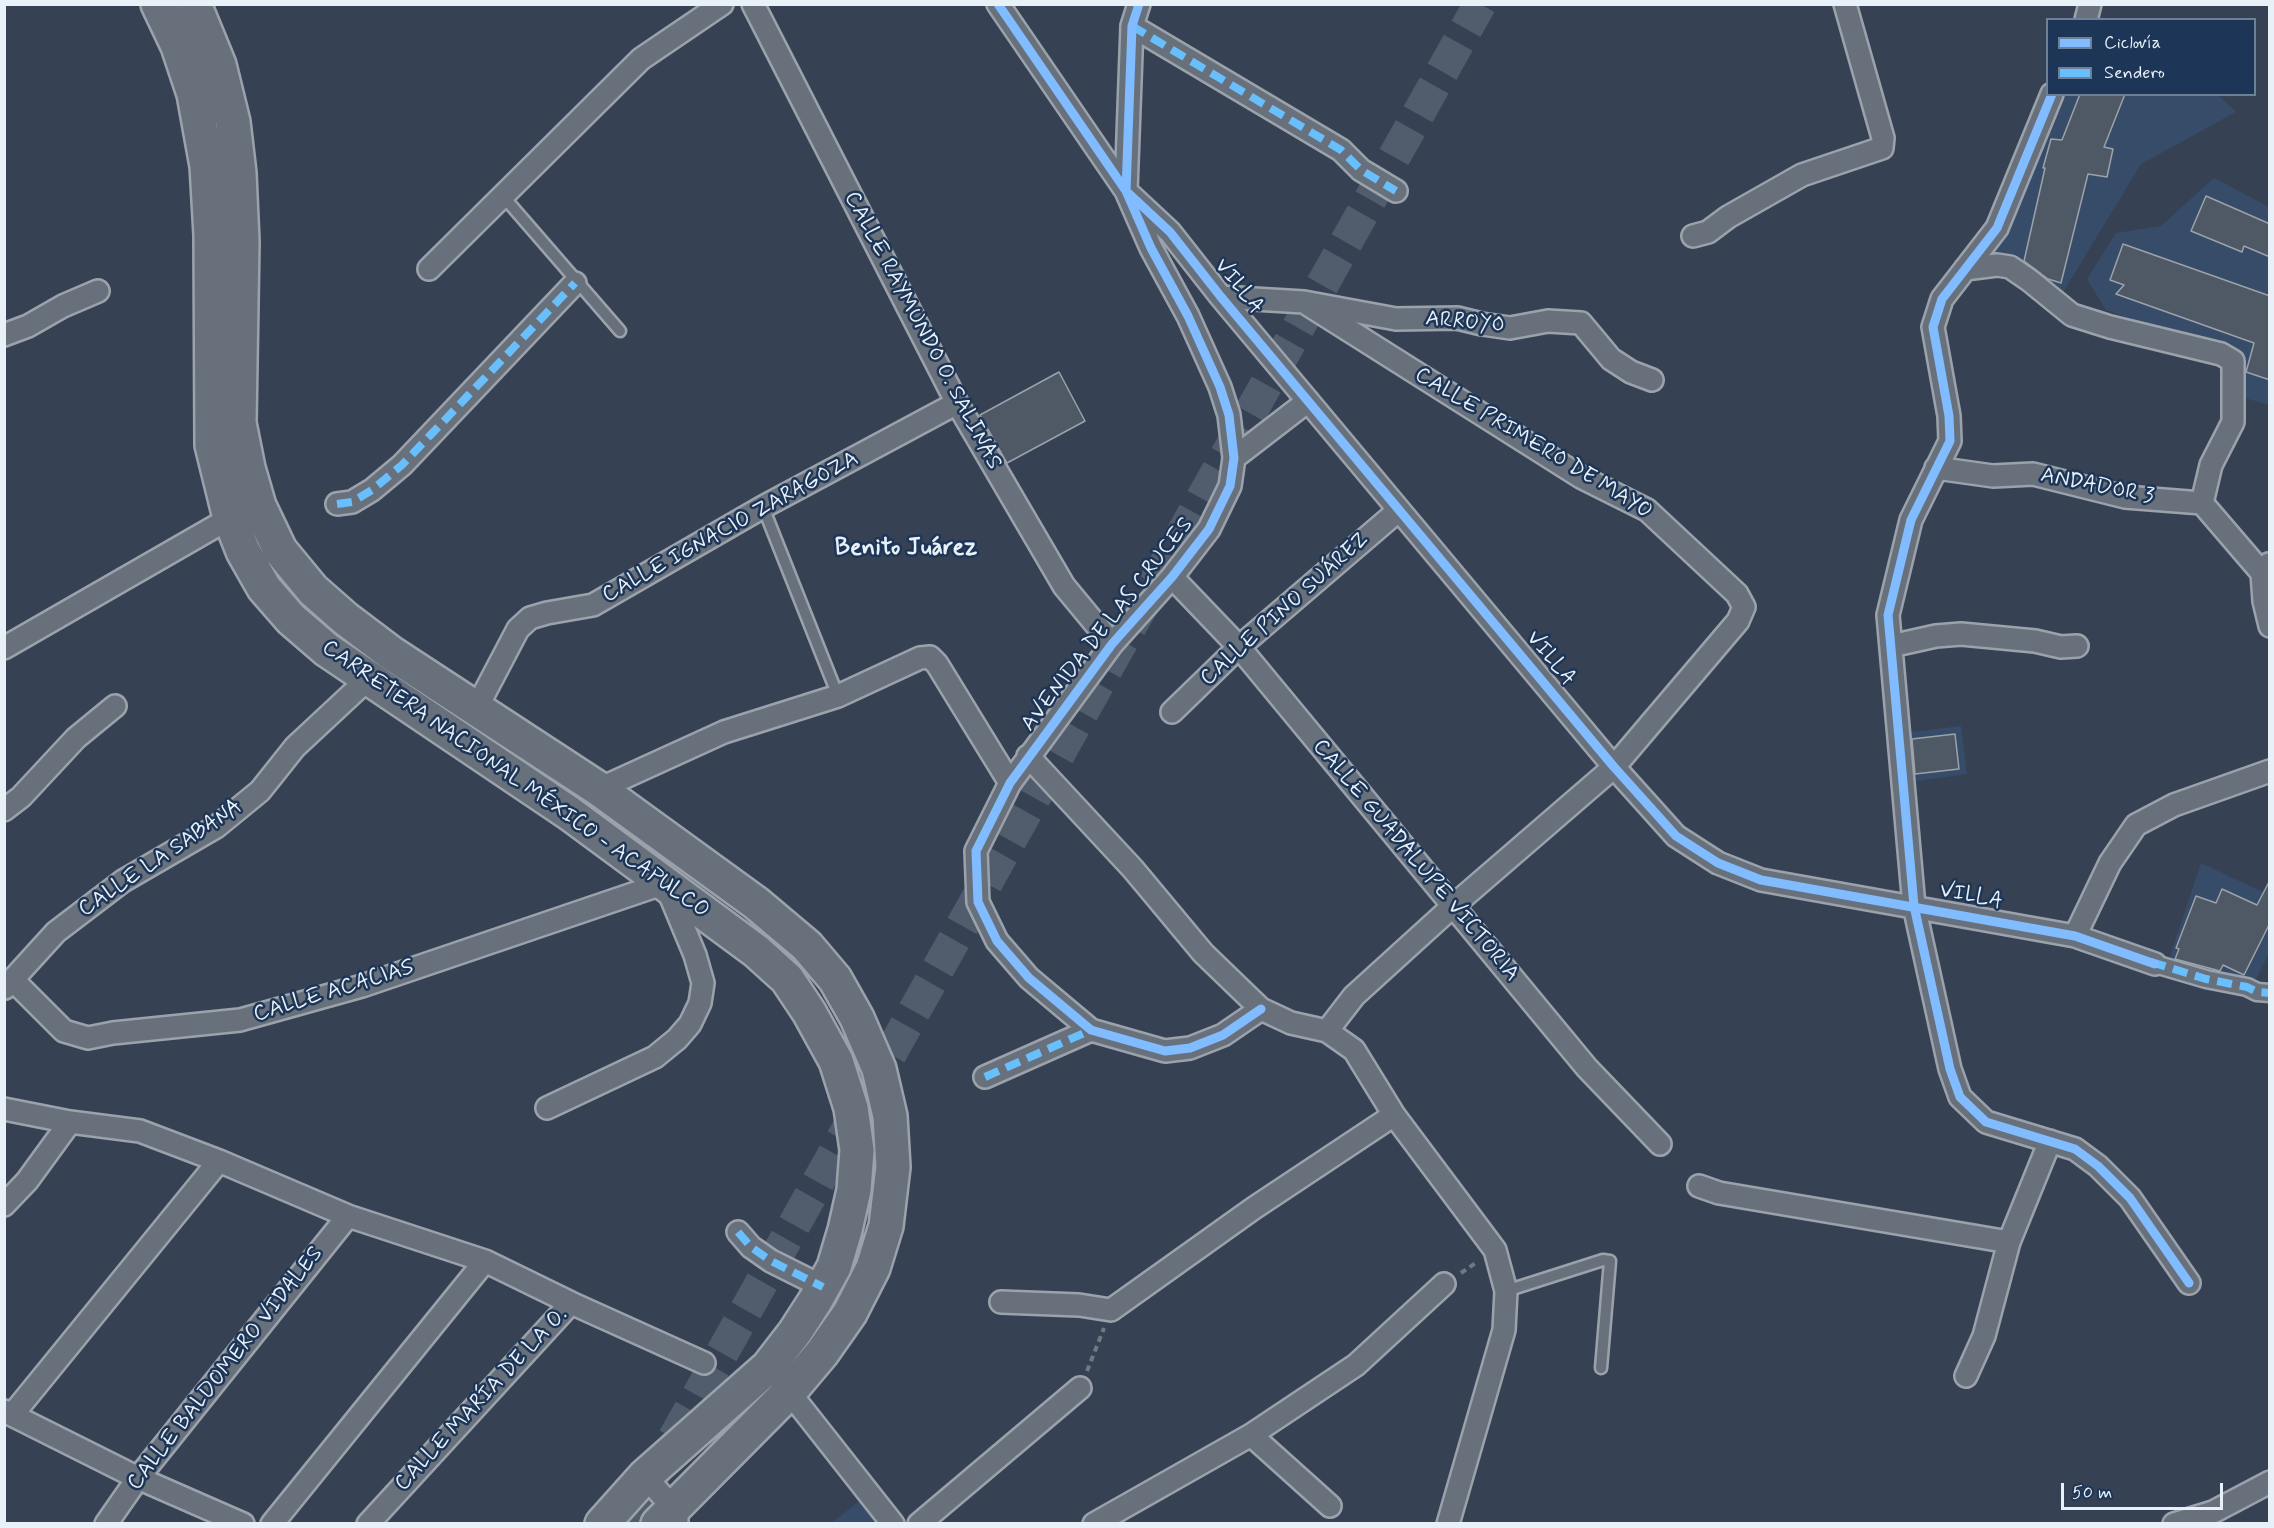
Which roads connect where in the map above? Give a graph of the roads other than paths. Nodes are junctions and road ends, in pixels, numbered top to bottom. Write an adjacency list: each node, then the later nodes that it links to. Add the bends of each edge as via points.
1 (158, 4): 31 (main road, CARRETERA NACIONAL MÉXICO - ACAPULCO, via 194,93 207,166 212,445)
2 (194, 4): 44 (main road, CARRETERA NACIONAL MÉXICO - ACAPULCO, via 219,65 233,122 242,242 239,423 259,506 280,550 313,590 391,653)
3 (722, 4): 12 (street, via 641,58)
4 (753, 4): 24 (street, CALLE RAYMUNDO O. SALINAS)
5 (998, 4): 10 (street)
6 (1139, 4): 8 (street, AVENIDA DE LAS CRUCES)
7 (1845, 4): 13 (street, via 1883,138 1882,148 1802,174 1728,216 1708,232)
8 (1132, 26): 10 (street, AVENIDA DE LAS CRUCES); 11 (street, via 1341,150 1361,170)
9 (2051, 96): 15 (street, via 1997,228)
10 (1126, 191): 18 (street, VILLA, via 1170,232); 25 (street, AVENIDA DE LAS CRUCES, via 1150,248 1188,316 1220,387 1229,415)
11 (1396, 191)
12 (503, 196): 14 (street); 16 (lane)
13 (1693, 236)
14 (429, 269)
15 (1965, 269): 26 (street, via 1942,299 1933,327 1950,432 1950,441); 27 (street, via 2010,267 2072,315 2221,354 2232,361 2233,422 2211,465)
16 (575, 283): 20 (lane); 28 (street, via 402,465 372,490 352,502)
17 (98, 291): 21 (street)
18 (1221, 297): 19 (street, ARROYO); 23 (street, VILLA)
19 (1305, 302): 22 (street, ARROYO, via 1396,319 1457,318 1510,328 1548,321 1581,323 1611,359); 47 (street, CALLE PRIMERO DE MAYO, via 1581,477 1647,510 1737,594 1744,607 1738,621)
20 (620, 332)
21 (4, 335)
22 (1652, 380)
23 (1308, 401): 25 (street); 30 (street, VILLA)
24 (957, 403): 29 (street, CALLE IGNACIO ZARAGOZA); 36 (street, CALLE RAYMUNDO O. SALINAS, via 1064,586)
25 (1234, 458): 33 (street, AVENIDA DE LAS CRUCES, via 1230,486 1209,529)
26 (1936, 468): 27 (street, ANDADOR 3, via 1993,477 2033,474 2125,497); 37 (street, via 1911,520 1888,615)
27 (2202, 503): 32 (street)
28 (337, 504)
29 (763, 507): 42 (lane); 44 (street, CALLE IGNACIO ZARAGOZA, via 593,606 530,618 518,629)
30 (1399, 510): 39 (street, CALLE PINO SUÁREZ); 47 (street, VILLA)
31 (230, 518): 40 (street); 41 (main road, CARRETERA NACIONAL MÉXICO - ACAPULCO, via 264,588 291,619)
32 (2266, 568): 34 (street)
33 (1172, 577): 36 (street, AVENIDA DE LAS CRUCES); 39 (street, CALLE GUADALUPE VICTORIA)
34 (2267, 601): 35 (street)
35 (2270, 626)
36 (1112, 644): 46 (street, AVENIDA DE LAS CRUCES)
37 (1891, 646): 38 (street, via 1961,634); 54 (street)
38 (2077, 646)
39 (1239, 647): 45 (street, CALLE PINO SUÁREZ); 53 (street, CALLE GUADALUPE VICTORIA)
40 (4, 648)
41 (368, 679): 52 (main road, CARRETERA NACIONAL MÉXICO - ACAPULCO, via 569,813); 57 (street, CALLE LA SABANA, via 295,747 260,791 216,827 123,880 56,932)
42 (838, 696): 49 (street, via 930,657); 50 (street, via 724,732)
43 (115, 706): 51 (street, via 76,738)
44 (476, 709): 50 (main road, CARRETERA NACIONAL MÉXICO - ACAPULCO)
45 (1172, 712)
46 (1028, 756): 49 (street); 59 (street, AVENIDA DE LAS CRUCES, via 1133,869 1203,953)
47 (1614, 767): 53 (street); 54 (street, VILLA, via 1676,836 1718,862 1761,880)
48 (2270, 771): 55 (street, via 2174,805 2136,825 2110,863)
49 (1010, 783): 60 (street, via 976,851 978,902 997,941 1029,978)
50 (599, 789): 87 (main road, CARRETERA NACIONAL MÉXICO - ACAPULCO, via 756,903 807,946 857,1018 879,1070 890,1116 893,1167 886,1226 873,1268 850,1313)
51 (4, 810)
52 (665, 884): 57 (street, CALLE ACACIAS, via 362,986 240,1020 88,1038 64,1031); 63 (street, via 703,983 700,1003 690,1024 655,1057); 78 (main road, CARRETERA NACIONAL MÉXICO - ACAPULCO, via 756,951 787,979 836,1061 851,1108 857,1150 845,1230 834,1267)
53 (1453, 906): 61 (street, via 1354,996); 68 (street, CALLE GUADALUPE VICTORIA, via 1587,1068)
54 (1914, 906): 55 (street, VILLA); 67 (street, via 1950,1069 1960,1097 1986,1122)
55 (2075, 936): 56 (street, VILLA)
56 (2156, 964): 58 (street)
57 (9, 984)
58 (2270, 993)
59 (1262, 1010): 60 (street, via 1223,1035 1191,1048 1165,1050); 61 (street, AVENIDA DE LAS CRUCES, via 1291,1023)
60 (1091, 1030): 62 (street)
61 (1327, 1031): 65 (street, AVENIDA DE LAS CRUCES, via 1354,1050)
62 (985, 1077)
63 (547, 1108)
64 (4, 1109): 66 (street)
65 (1394, 1115): 79 (street, AVENIDA DE LAS CRUCES, via 1495,1250); 80 (street, via 1254,1208 1112,1310)
66 (70, 1122): 69 (street, via 140,1131); 71 (street, via 27,1181)
67 (2050, 1141): 74 (street); 76 (street, via 2075,1149 2130,1198)
68 (1660, 1144)
69 (219, 1161): 72 (street); 88 (street)
70 (1699, 1186): 74 (street, via 1719,1193)
71 (4, 1205)
72 (348, 1216): 75 (street); 91 (street, CALLE BALDOMERO VIDALES)
73 (738, 1232): 78 (street, via 771,1261)
74 (2009, 1242): 85 (street, via 1984,1336)
75 (485, 1261): 81 (street); 97 (street)
76 (2190, 1283)
77 (1444, 1284): 89 (street, via 1356,1365)
78 (823, 1287): 83 (main road, CARRETERA NACIONAL MÉXICO - ACAPULCO)
79 (1506, 1291): 84 (lane, via 1610,1261); 103 (street, AVENIDA DE LAS CRUCES, via 1504,1330)
80 (1001, 1302)
81 (571, 1304): 82 (street); 98 (street, CALLE MARÍA DE LA O.)
82 (704, 1363)
83 (768, 1367): 87 (street); 90 (main road, CARRETERA NACIONAL MÉXICO - ACAPULCO)
84 (1601, 1368)
85 (1966, 1376)
86 (1080, 1388): 101 (street)
87 (790, 1391): 94 (main road, CARRETERA NACIONAL MÉXICO - ACAPULCO); 100 (street)
88 (9, 1413): 91 (street)
89 (1251, 1435): 93 (street); 102 (street)
90 (645, 1476): 94 (street); 99 (main road, CARRETERA NACIONAL MÉXICO - ACAPULCO)
91 (138, 1478): 95 (street, CALLE BALDOMERO VIDALES); 96 (street)
92 (2270, 1482): 104 (street, via 2213,1512)
93 (1330, 1506)
94 (670, 1518)
95 (106, 1524)
96 (243, 1524)
97 (272, 1524)
98 (368, 1524)
99 (602, 1524)
100 (893, 1524)
101 (919, 1524)
102 (1094, 1524)
103 (1448, 1524)
104 (2174, 1524)

